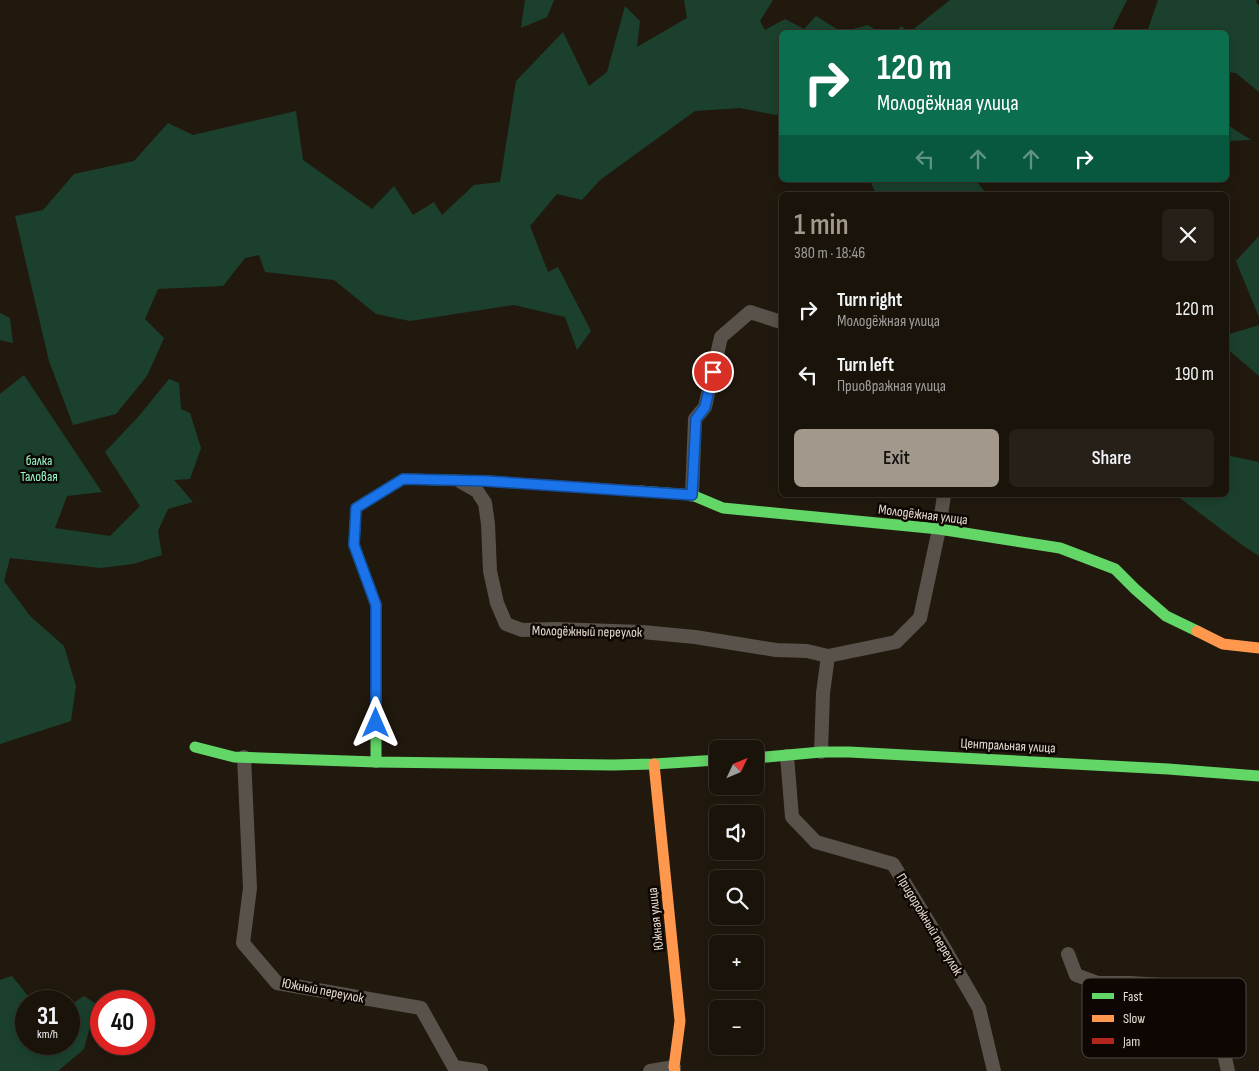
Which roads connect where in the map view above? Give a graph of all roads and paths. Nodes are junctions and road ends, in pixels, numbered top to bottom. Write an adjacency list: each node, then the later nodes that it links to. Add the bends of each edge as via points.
1 (779, 321): 3 (street, via 750,312 721,336 705,407 696,419)
2 (458, 480): 3 (street, Молодёжная улица); 7 (street, Молодёжный переулок, via 477,491 486,503 490,571 497,603 506,624 522,630 642,632 695,637); 14 (street, Молодёжная улица, via 403,479 356,508 354,545 376,605)
3 (692, 495): 5 (street, Молодёжная улица, via 723,508)
4 (944, 497): 5 (street)
5 (939, 530): 6 (street, Молодёжная улица, via 1060,548 1115,569 1166,616 1223,644); 7 (street, via 920,618 896,642)
6 (1259, 648)
7 (828, 656): 9 (street)
8 (195, 747): 11 (street)
9 (821, 752): 10 (street, Центральная улица); 16 (street, Центральная улица)
10 (787, 756): 12 (street, Центральная улица); 23 (street, Придорожный переулок, via 792,818 816,842 893,864 979,1008)
11 (244, 757): 14 (street); 21 (street, Южный переулок, via 250,888 243,943 277,983 421,1008 454,1067)
12 (764, 757)
13 (709, 761): 15 (street)
14 (376, 762): 15 (street)
15 (654, 764): 20 (street, Южная улица, via 680,1020)
16 (1259, 776)
17 (1068, 954): 18 (street, via 1076,975)
18 (1084, 978)
19 (1225, 1058): 24 (street)
20 (674, 1069): 22 (street)
21 (481, 1071)
22 (650, 1071)
23 (994, 1071)
24 (1228, 1071)

